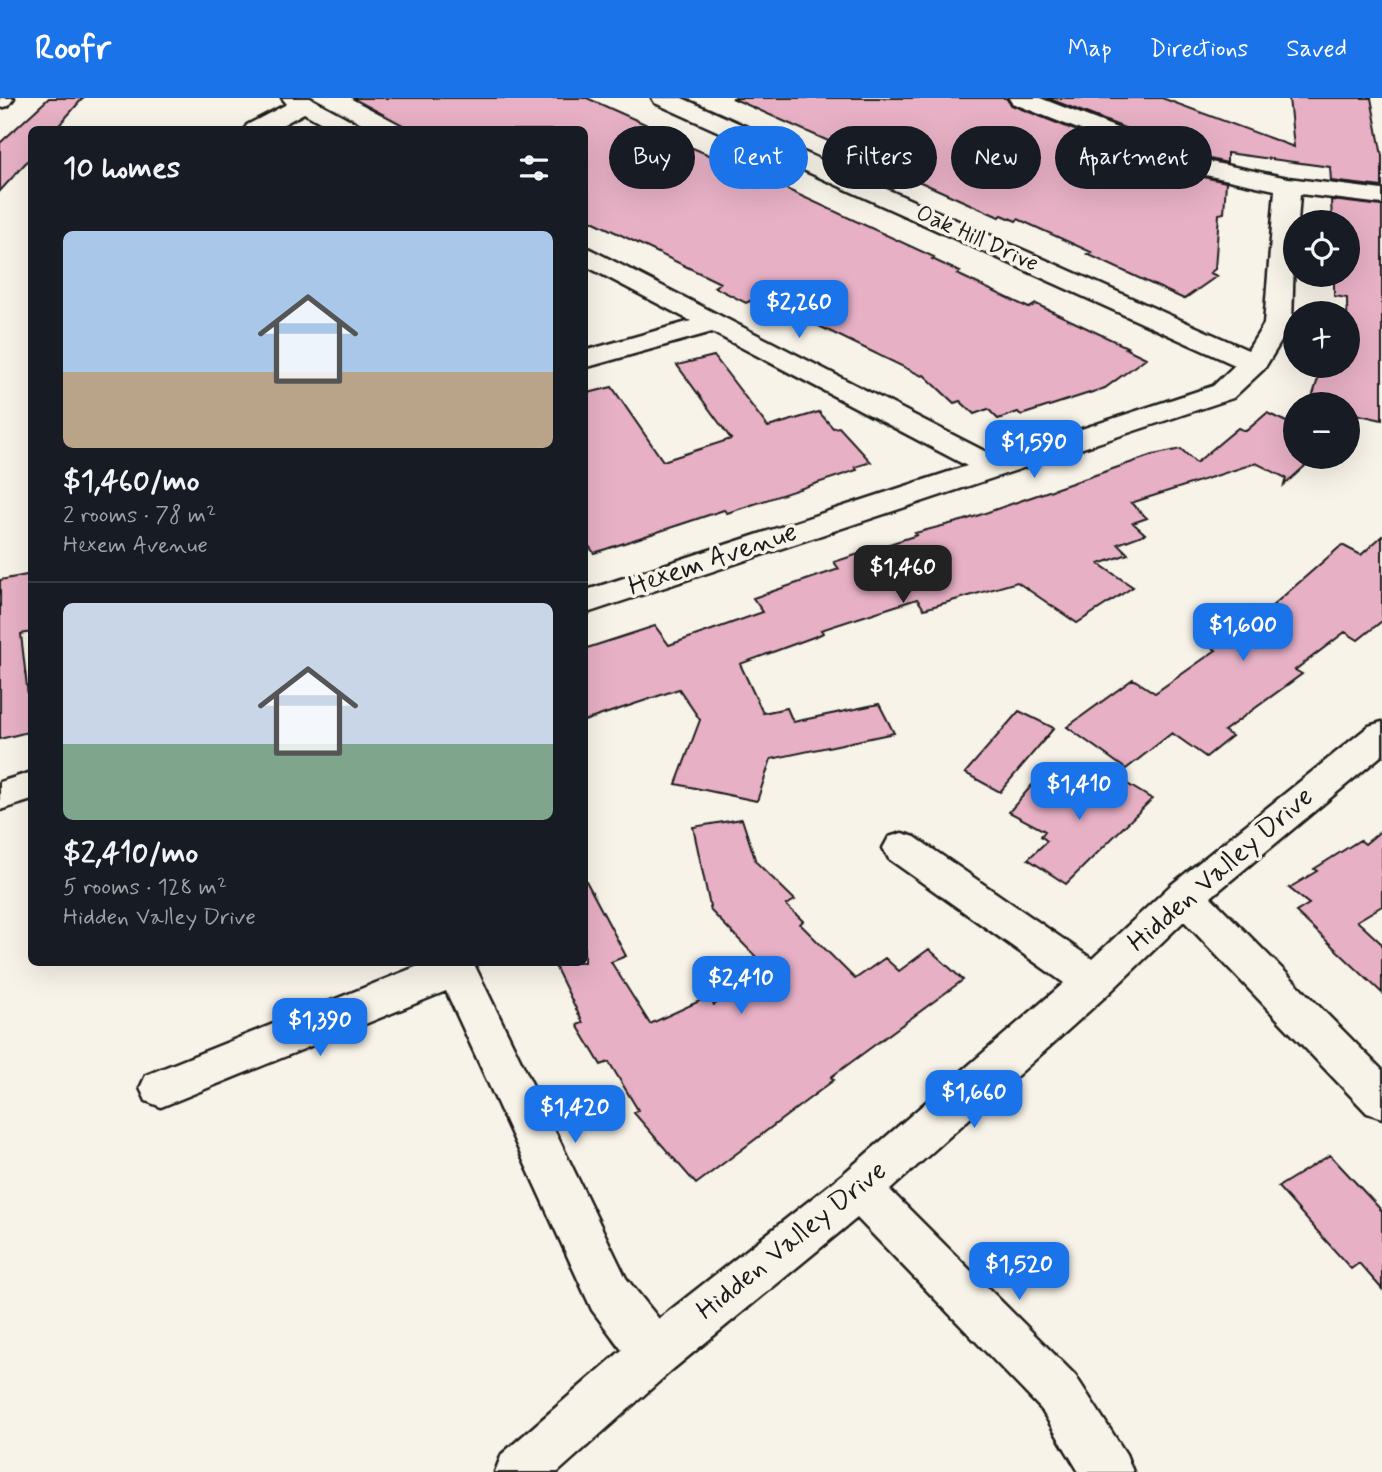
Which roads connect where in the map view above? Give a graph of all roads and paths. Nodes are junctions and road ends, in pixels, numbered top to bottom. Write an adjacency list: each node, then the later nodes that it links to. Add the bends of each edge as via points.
1 (663, 98): 11 (street, Oak Hill Drive)
2 (1020, 98): 6 (street, via 1190,165)
3 (298, 101): 4 (street); 5 (street)
4 (261, 126)
5 (345, 126)
6 (1287, 185): 7 (street); 11 (street, Hexem Avenue, via 1278,324)
7 (1382, 197)
8 (588, 256): 9 (street)
9 (713, 323): 10 (street); 12 (street)
10 (588, 359)
11 (1254, 363): 12 (street, Hexem Avenue, via 1223,392)
12 (992, 467): 13 (street, Hexem Avenue)
13 (588, 602)
14 (1382, 735): 18 (street, Hidden Valley Drive)
15 (28, 787): 16 (street)
16 (0, 796)
17 (902, 848): 20 (street)
18 (1185, 896): 20 (street, Hidden Valley Drive); 22 (street)
19 (454, 966): 21 (street); 24 (street, via 609,1294)
20 (1094, 982): 23 (street, Hidden Valley Drive)
21 (161, 1088)
22 (1382, 1099)
23 (859, 1189): 24 (street, Hidden Valley Drive); 26 (street, via 1058,1392)
24 (655, 1353): 25 (street, Hidden Valley Drive)
25 (520, 1472)
26 (1108, 1472)

